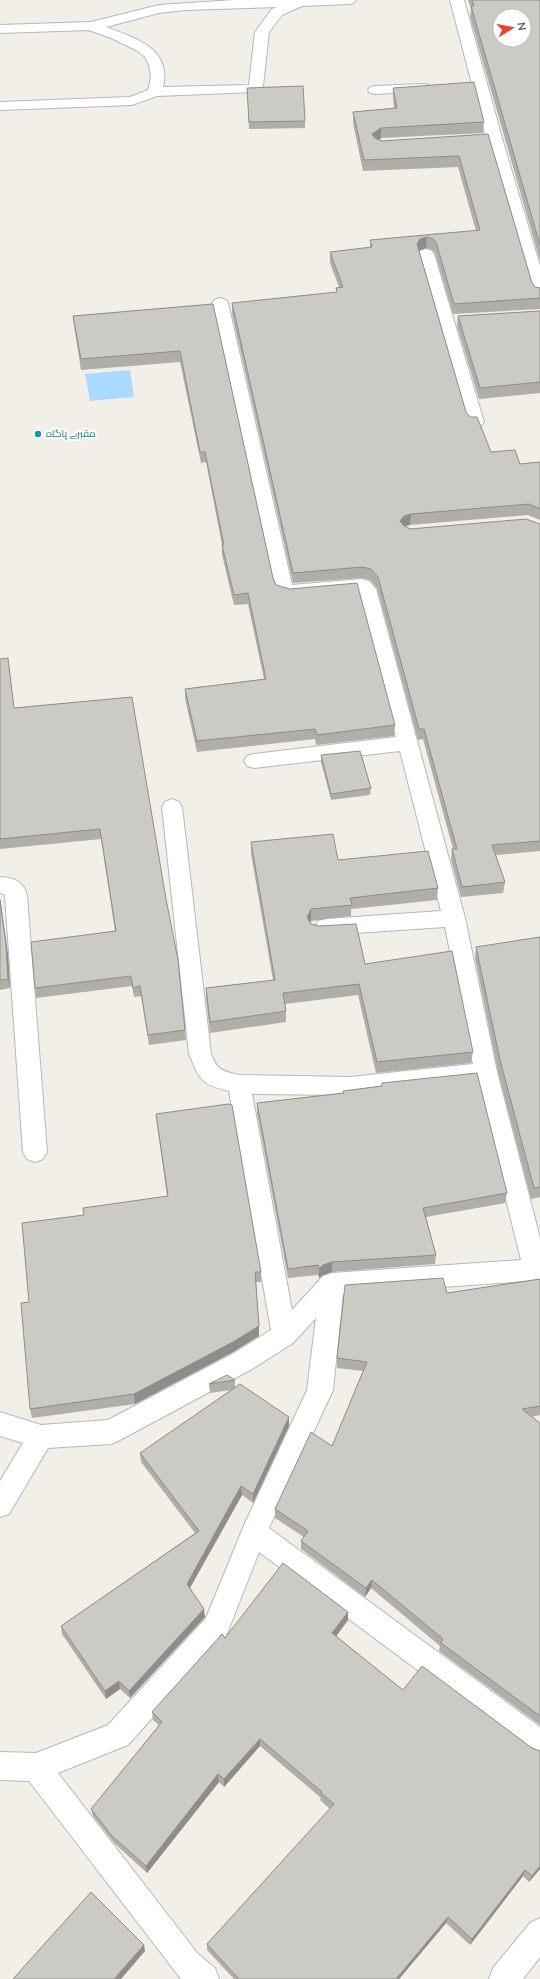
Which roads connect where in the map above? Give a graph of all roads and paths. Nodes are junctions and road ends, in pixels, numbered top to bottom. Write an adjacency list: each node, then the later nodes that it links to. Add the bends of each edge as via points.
1 (349, 0): 3 (street)
2 (457, 0): 10 (street, via 472,85)
3 (298, 2): 4 (street, via 159,9); 8 (street, via 277,12 262,32 256,86 253,89)
4 (91, 26): 5 (street); 8 (street, via 145,48 154,58 160,72)
5 (0, 29)
6 (435, 87): 7 (street)
7 (375, 90)
8 (155, 92): 9 (street, via 132,101)
9 (0, 106)
10 (494, 138): 11 (street); 13 (street)
11 (479, 139)
12 (426, 254): 15 (street, via 454,321)
13 (540, 293)
14 (220, 303): 16 (street, via 283,588 290,592 362,585 367,589)
15 (475, 422)
16 (408, 743): 17 (street); 20 (street)
17 (254, 761)
18 (172, 807): 23 (street, via 200,1054 208,1073 217,1079)
19 (0, 885): 24 (street, via 15,890 16,896)
20 (454, 918): 21 (street); 22 (street)
21 (319, 928)
22 (486, 1072): 23 (street, via 350,1086); 25 (street)
23 (239, 1084): 27 (street)
24 (35, 1152)
25 (538, 1269): 26 (street)
26 (332, 1284): 27 (street); 31 (street, via 320,1390)
27 (284, 1335): 29 (street, via 243,1361 111,1432)
28 (0, 1424): 29 (street)
29 (41, 1437): 30 (street)
30 (0, 1505)
31 (254, 1532): 32 (street); 34 (street, via 216,1627 118,1735)
32 (540, 1744)
33 (0, 1766): 34 (street)
34 (36, 1767): 36 (street, via 187,1965)
35 (540, 1933): 37 (street)
36 (204, 1979)
37 (504, 1979)

